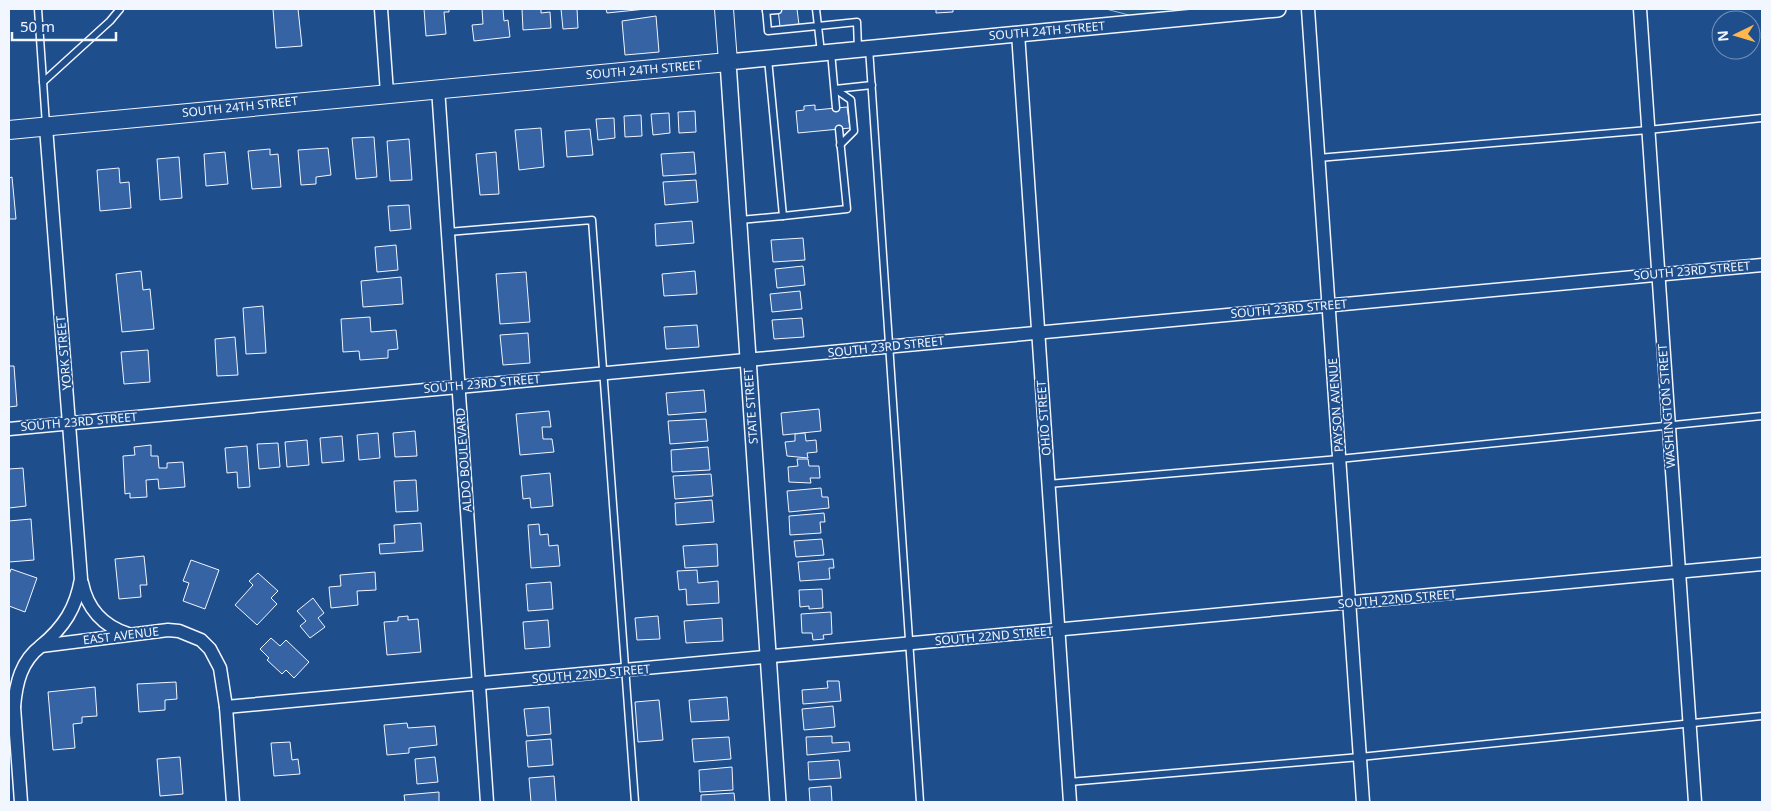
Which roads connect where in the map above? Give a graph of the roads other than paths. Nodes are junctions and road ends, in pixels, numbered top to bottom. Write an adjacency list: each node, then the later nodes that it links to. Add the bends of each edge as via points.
1 (38, 9): 17 (lane)
2 (120, 9): 17 (lane)
3 (381, 9): 21 (street)
4 (724, 9): 16 (main road, STATE STREET)
5 (816, 9): 11 (lane)
6 (1278, 9): 12 (street, SOUTH 24TH STREET)
7 (1308, 9): 29 (street, PAYSON AVENUE)
8 (1640, 9): 27 (street, WASHINGTON STREET)
9 (766, 10): 10 (lane); 11 (lane, via 768,31)
10 (778, 10)
11 (818, 26): 13 (lane, via 857,22); 14 (lane)
12 (1018, 33): 13 (street, SOUTH 24TH STREET); 36 (street, OHIO STREET)
13 (864, 49): 14 (street, SOUTH 24TH STREET); 18 (lane)
14 (826, 53): 15 (street, SOUTH 24TH STREET); 20 (lane)
15 (768, 58): 16 (street, SOUTH 24TH STREET); 30 (lane)
16 (728, 62): 19 (main road, SOUTH 24TH STREET); 31 (street, STATE STREET)
17 (43, 82): 24 (lane)
18 (872, 85): 20 (lane); 37 (lane)
19 (438, 88): 21 (main road, SOUTH 24TH STREET); 32 (street, ALDO BOULEVARD)
20 (834, 89): 22 (lane); 28 (lane, via 851,100 854,132)
21 (387, 93): 24 (main road, SOUTH 24TH STREET)
22 (836, 108)
23 (1762, 118): 27 (lane)
24 (46, 126): 26 (main road, SOUTH 24TH STREET); 42 (street, YORK STREET)
25 (838, 129): 28 (lane)
26 (9, 130)
27 (1648, 130): 29 (lane); 34 (street, WASHINGTON STREET)
28 (840, 145): 30 (lane, via 847,209)
29 (1318, 158): 35 (street, PAYSON AVENUE)
30 (783, 216): 31 (lane)
31 (739, 220): 38 (street, STATE STREET)
32 (448, 232): 39 (lane, via 592,220); 40 (street, ALDO BOULEVARD)
33 (1762, 265): 34 (street, SOUTH 23RD STREET)
34 (1658, 274): 35 (street, SOUTH 23RD STREET); 43 (street, WASHINGTON STREET)
35 (1328, 305): 36 (street, SOUTH 23RD STREET); 45 (street, PAYSON AVENUE)
36 (1038, 332): 37 (street, SOUTH 23RD STREET); 46 (street, OHIO STREET)
37 (889, 346): 38 (street, SOUTH 23RD STREET); 53 (lane)
38 (748, 360): 39 (street, SOUTH 23RD STREET); 55 (street, STATE STREET)
39 (602, 373): 40 (street, SOUTH 23RD STREET); 56 (lane)
40 (459, 386): 42 (street, SOUTH 23RD STREET); 57 (street, ALDO BOULEVARD)
41 (1762, 416): 43 (lane)
42 (69, 423): 44 (street, SOUTH 23RD STREET); 49 (street, YORK STREET)
43 (1669, 426): 45 (lane); 48 (street, WASHINGTON STREET)
44 (9, 429)
45 (1339, 459): 46 (lane); 50 (street, PAYSON AVENUE)
46 (1048, 484): 51 (street, OHIO STREET)
47 (1762, 564): 48 (street, SOUTH 22ND STREET)
48 (1679, 572): 50 (street, SOUTH 22ND STREET); 61 (street, WASHINGTON STREET)
49 (81, 579): 52 (street, YORK STREET, via 87,598 102,621 111,628); 54 (street, YORK STREET, via 71,613)
50 (1349, 603): 51 (street, SOUTH 22ND STREET); 62 (street, PAYSON AVENUE)
51 (1058, 630): 53 (street, SOUTH 22ND STREET); 63 (street, OHIO STREET)
52 (130, 634): 54 (street, EAST AVENUE); 59 (street, EAST AVENUE, via 179,631 201,640 220,668)
53 (909, 644): 55 (street, SOUTH 22ND STREET); 69 (lane)
54 (41, 646): 58 (street, via 21,670)
55 (768, 657): 56 (street, SOUTH 22ND STREET); 68 (street, STATE STREET)
56 (625, 670): 57 (street, SOUTH 22ND STREET); 67 (lane)
57 (480, 684): 59 (street, SOUTH 22ND STREET); 66 (street, ALDO BOULEVARD)
58 (11, 708): 64 (street)
59 (226, 708): 65 (street, EAST AVENUE)
60 (1762, 716): 61 (lane)
61 (1689, 724): 62 (lane); 72 (street, WASHINGTON STREET)
62 (1360, 757): 63 (lane); 71 (street, PAYSON AVENUE)
63 (1069, 782): 70 (street, OHIO STREET)
64 (21, 802)
65 (233, 802)
66 (488, 802)
67 (635, 802)
68 (778, 802)
69 (920, 802)
70 (1070, 802)
71 (1363, 802)
72 (1695, 802)

